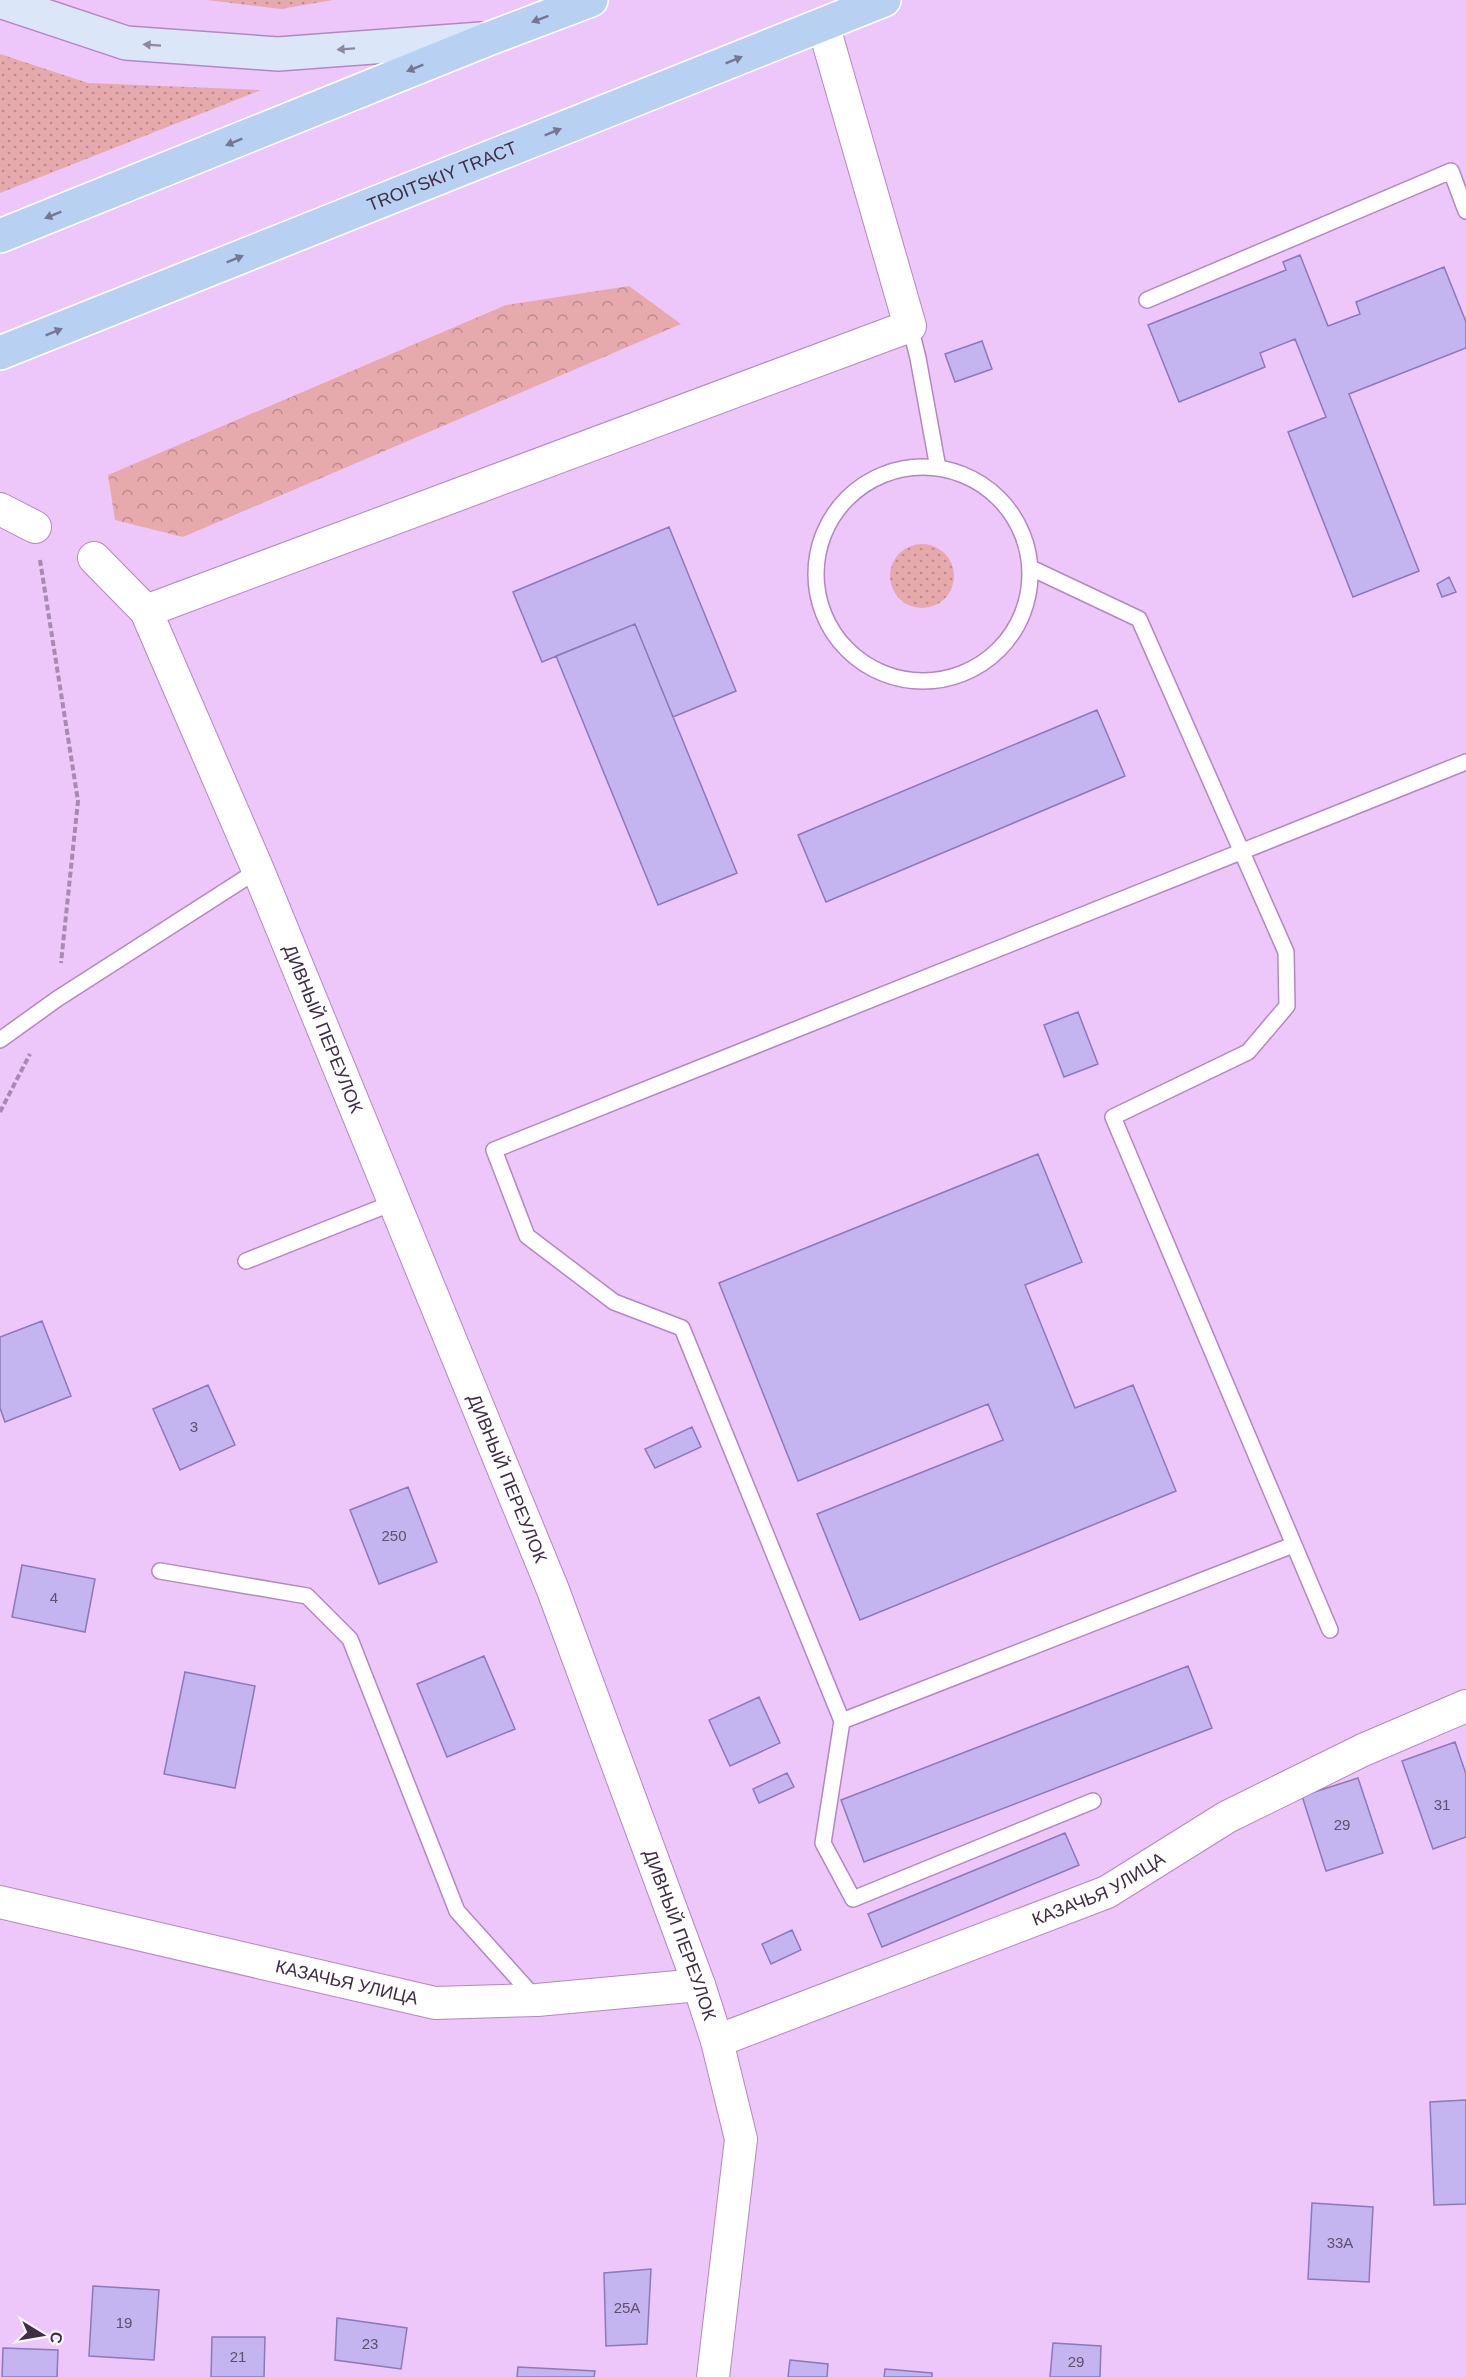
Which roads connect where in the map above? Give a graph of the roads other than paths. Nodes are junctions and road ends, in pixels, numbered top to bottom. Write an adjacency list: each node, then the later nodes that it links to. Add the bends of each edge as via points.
1 (591, 0): 5 (main road, one-way to 5)
2 (884, 0): 4 (main road, TROITSKIY TRACT)
3 (0, 1): 5 (main road, one-way to 3, via 278,54 150,45 126,43)
4 (823, 24): 9 (street); 10 (main road, TROITSKIY TRACT, one-way to 4)
5 (488, 39): 7 (main road, one-way to 7)
6 (1466, 211): 8 (lane, via 1451,171)
7 (0, 236)
8 (1147, 300)
9 (910, 326): 11 (lane); 16 (street)
10 (0, 353)
11 (938, 468): 15 (lane, via 972,478 1002,500 1022,531); 15 (lane, via 900,469 866,483 838,509 821,542 816,579 824,616 844,648 874,670 892,676 910,681 948,680 982,665 1009,639 1026,605)
12 (0, 509): 13 (street)
13 (35, 527)
14 (94, 558): 16 (street)
15 (1030, 568): 18 (lane, via 1139,619)
16 (146, 611): 19 (street, ДИВНЫЙ ПЕРЕУЛОК)
17 (1466, 762): 18 (lane)
18 (1241, 853): 23 (lane, via 1286,952 1287,1006 1248,1052 1113,1117); 27 (lane, via 494,1150 527,1236 614,1302 682,1328)
19 (258, 870): 20 (lane); 21 (street, ДИВНЫЙ ПЕРЕУЛОК)
20 (0, 1040)
21 (395, 1202): 22 (lane); 30 (street, ДИВНЫЙ ПЕРЕУЛОК, via 553,1590)
22 (246, 1261)
23 (1293, 1545): 25 (lane); 27 (lane)
24 (160, 1570): 31 (lane, via 307,1596 350,1640 457,1911)
25 (1330, 1630)
26 (1466, 1706): 32 (street, КАЗАЧЬЯ УЛИЦА, via 1363,1749 1227,1817 1107,1892)
27 (842, 1721): 28 (lane, via 824,1843 853,1899)
28 (1093, 1801)
29 (0, 1902): 31 (street, КАЗАЧЬЯ УЛИЦА, via 435,2003)
30 (699, 1985): 31 (street, КАЗАЧЬЯ УЛИЦА); 32 (street, ДИВНЫЙ ПЕРЕУЛОК)
31 (537, 2000)
32 (717, 2041): 33 (street, ДИВНЫЙ ПЕРЕУЛОК, via 741,2139)
33 (713, 2377)

